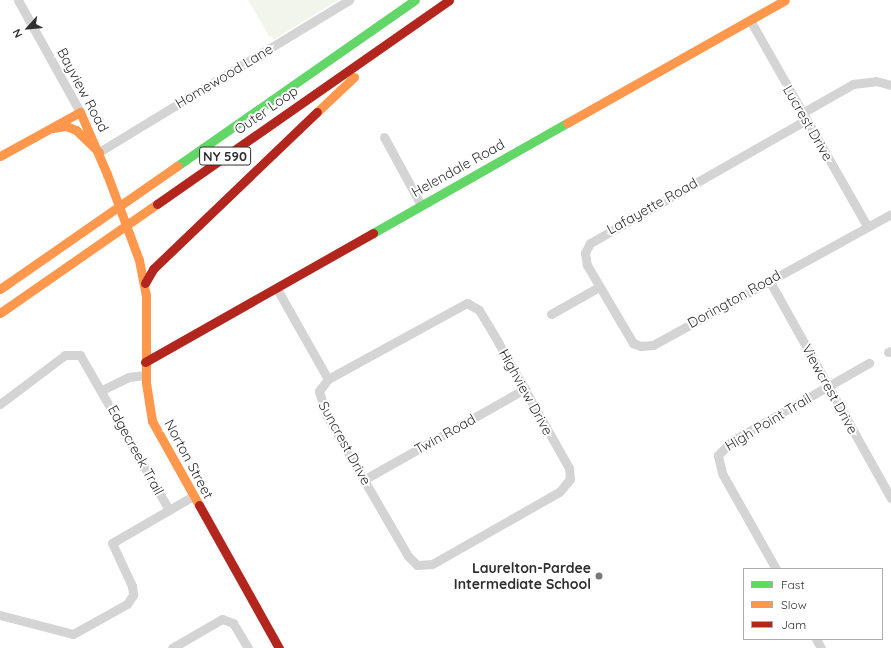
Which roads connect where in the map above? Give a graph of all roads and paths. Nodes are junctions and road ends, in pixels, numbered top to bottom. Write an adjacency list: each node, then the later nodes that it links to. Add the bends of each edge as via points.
1 (18, 0): 8 (street, Bayview Road)
2 (350, 0): 12 (street, Homewood Lane)
3 (415, 0): 18 (main road, Outer Loop / NY 590)
4 (450, 0): 21 (main road, via 328,100 153,269); 25 (main road, Outer Loop / NY 590)
5 (785, 0): 6 (main road, Helendale Road)
6 (750, 20): 9 (street, Lucrest Drive); 15 (main road, Helendale Road)
7 (891, 85): 9 (street, Lafayette Road, via 876,81 853,84)
8 (80, 112): 10 (main road); 12 (main road, Bayview Road)
9 (804, 117): 17 (street, Lucrest Drive); 22 (street, Lafayette Road, via 594,239 587,248 585,258)
10 (49, 129): 12 (main road, via 62,126 76,130); 13 (main road)
11 (384, 137): 15 (street)
12 (99, 152): 14 (main road, Bayview Road)
13 (0, 156)
14 (107, 174): 21 (main road, Norton Street, bridge)
15 (421, 204): 24 (main road, Helendale Road)
16 (891, 214): 17 (street, Dorington Road)
17 (867, 226): 19 (street, Dorington Road)
18 (51, 253): 20 (main road); 23 (main road, Outer Loop / NY 590)
19 (769, 280): 22 (street, Dorington Road, via 647,346 637,345 629,339); 31 (street, Viewcrest Drive)
20 (0, 283)
21 (145, 283): 27 (main road, Norton Street, via 148,320)
22 (599, 287): 26 (street)
23 (0, 288)
24 (277, 289): 27 (main road, Helendale Road); 30 (street, Suncrest Drive)
25 (0, 313)
26 (551, 314)
27 (146, 362): 29 (main road, Norton Street)
28 (869, 363): 31 (street, High Point Trail)
29 (145, 375): 33 (street, Edgecreek Trail, via 129,377); 36 (main road, Norton Street, via 152,421)
30 (328, 379): 32 (street, Highview Drive, via 467,303 479,310); 35 (street, Suncrest Drive, via 319,392 321,406)
31 (828, 387): 37 (street, Viewcrest Drive); 40 (street, High Point Trail, via 732,441 718,455 722,473)
32 (525, 389): 35 (street, Twin Road); 39 (street, Highview Drive, via 569,468 568,484 559,492)
33 (102, 390): 34 (street, Edgecreek Trail, via 83,357 69,354); 38 (street, Edgecreek Trail)
34 (0, 404)
35 (365, 479): 39 (street, Suncrest Drive, via 411,560 417,565)
36 (193, 496): 38 (street, Edgecreek Trail); 44 (main road, Norton Street)
37 (891, 498)
38 (169, 510): 41 (street, Edgecreek Trail, via 112,543 132,586 133,595 127,604 73,634)
39 (428, 565)
40 (775, 568)
41 (0, 614)
42 (172, 648): 43 (street, via 222,619 233,624)
43 (248, 648)
44 (279, 648)

